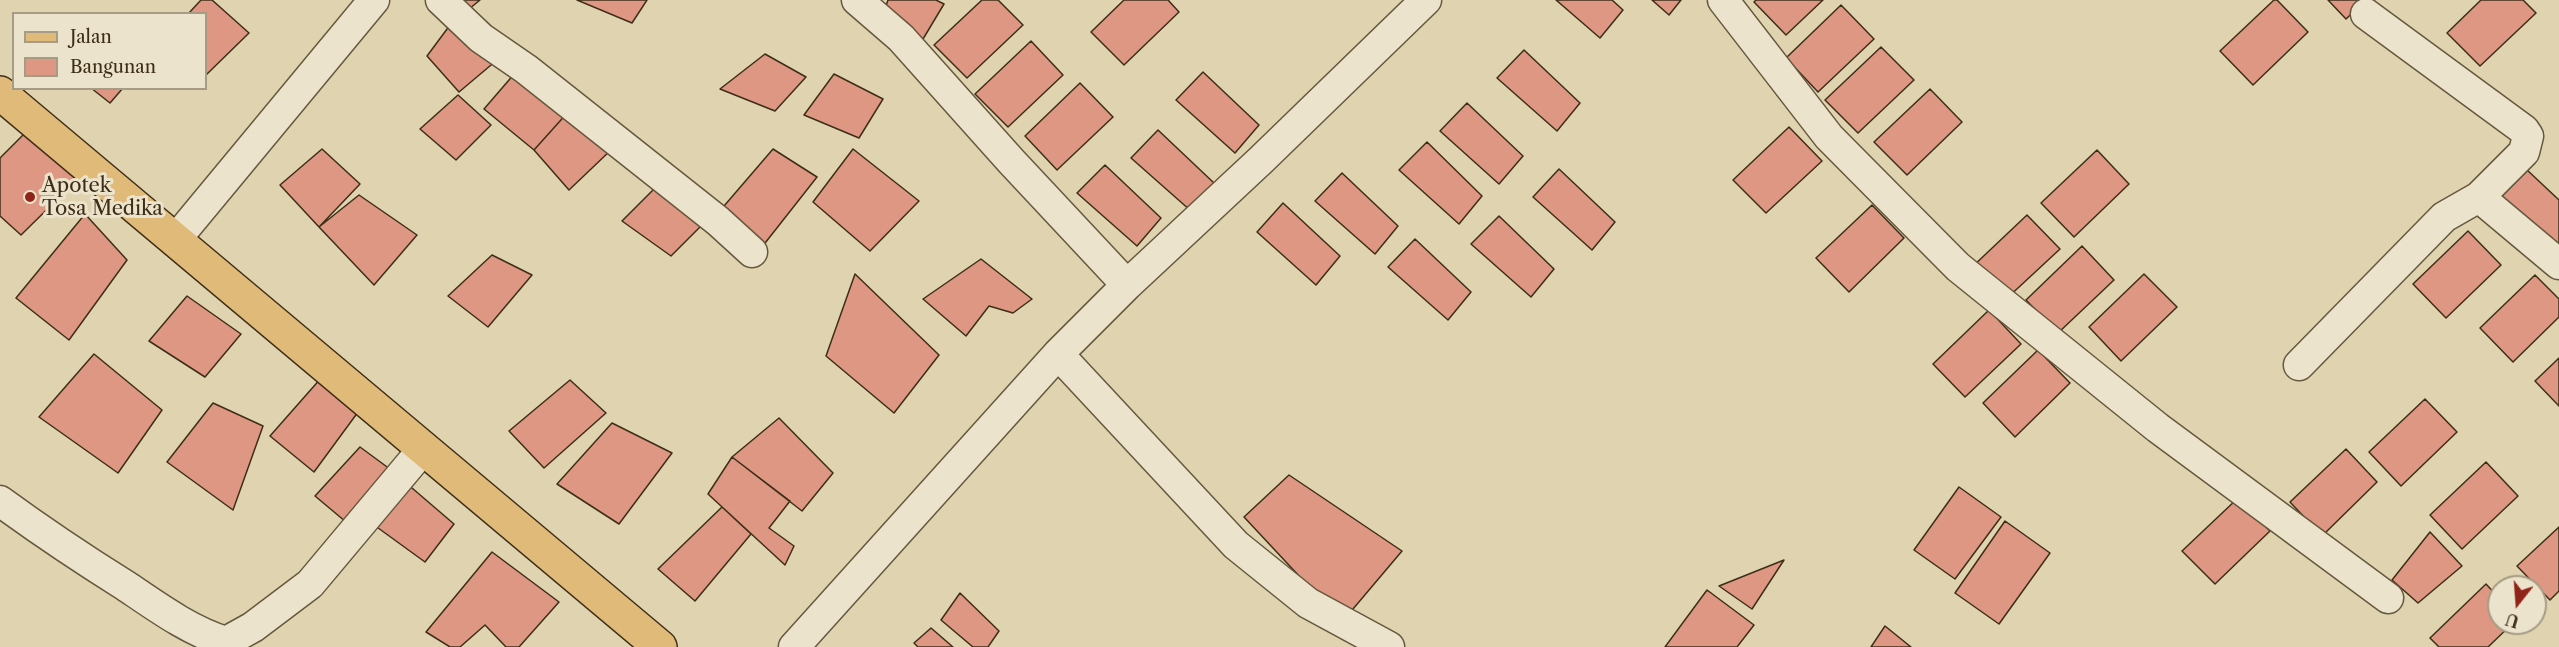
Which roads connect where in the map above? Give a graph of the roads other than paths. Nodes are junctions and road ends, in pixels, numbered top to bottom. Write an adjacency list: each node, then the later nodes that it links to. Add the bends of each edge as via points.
1 (375, 0): 9 (street)
2 (441, 0): 10 (street, via 481,38 526,69)
3 (857, 0): 12 (street, via 901,38)
4 (1426, 0): 12 (street)
5 (1723, 0): 17 (street, via 1829,137 1958,267 2158,428)
6 (2366, 14): 8 (street, via 2528,136 2524,152)
7 (0, 93): 9 (main road)
8 (2480, 197): 11 (street); 14 (street, via 2444,217)
9 (176, 239): 15 (main road)
10 (752, 252)
11 (2559, 264)
12 (1127, 285): 13 (street)
13 (1058, 354): 19 (street); 20 (street, via 1236,545 1308,603)
14 (2299, 365)
15 (424, 448): 16 (street, via 310,584 226,642 208,637 154,605); 18 (main road)
16 (0, 501)
17 (2388, 598)
18 (660, 647)
19 (794, 647)
20 (1389, 647)

